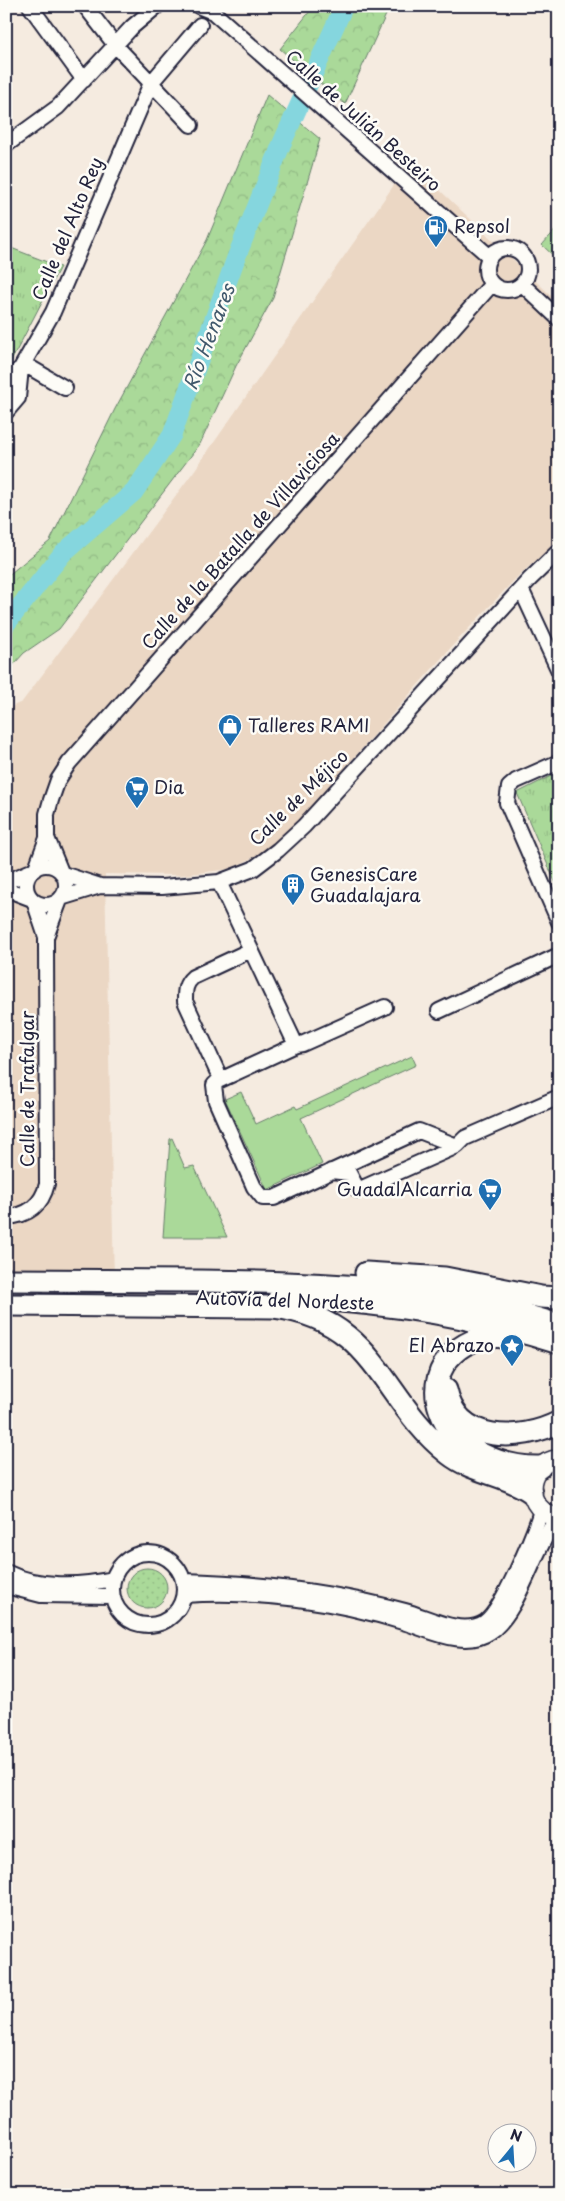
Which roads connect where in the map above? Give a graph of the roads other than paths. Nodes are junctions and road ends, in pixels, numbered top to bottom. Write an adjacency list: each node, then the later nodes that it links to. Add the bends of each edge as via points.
1 (30, 6): 10 (street)
2 (85, 6): 9 (street)
3 (140, 6): 7 (street)
4 (157, 6): 7 (street)
5 (198, 6): 6 (street, Calle de Julián Besteiro)
6 (211, 9): 14 (street, Calle de Julián Besteiro)
7 (136, 23): 9 (street)
8 (200, 26): 11 (street, Calle del Alto Rey)
9 (116, 46): 10 (street); 11 (street)
10 (84, 80): 13 (street, via 42,120)
11 (151, 83): 12 (street); 18 (street, Calle del Alto Rey, via 60,297)
12 (191, 125)
13 (6, 145)
14 (490, 257): 15 (street, via 486,271); 16 (street, via 504,248 521,252 528,264)
15 (492, 284): 16 (street, via 511,290); 26 (street, Calle de la Batalla de Villaviciosa, via 69,763 51,800 47,814)
16 (522, 284): 17 (street)
17 (559, 319)
18 (21, 368): 19 (street, Calle del Alto Rey); 20 (street, via 31,368); 21 (street, via 18,398)
19 (6, 380)
20 (65, 388)
21 (6, 412)
22 (559, 552): 23 (street, Calle de Méjico)
23 (520, 590): 24 (street); 30 (street, Calle de Méjico, via 304,826 253,868)
24 (558, 667)
25 (559, 762): 35 (street, via 516,781 510,787 507,803)
26 (47, 838): 27 (street, Calle de la Batalla de Villaviciosa); 28 (street, Calle de la Batalla de Villaviciosa)
27 (35, 869): 28 (street, via 46,865); 29 (street); 34 (street, via 27,888)
28 (62, 873): 31 (street, Calle de Méjico); 33 (street, via 66,886)
29 (6, 882)
30 (219, 882): 31 (street, Calle de Méjico, via 162,887); 37 (street)
31 (100, 886): 33 (street, Calle de Méjico)
32 (6, 889): 34 (street)
33 (60, 899): 34 (street, via 50,904); 36 (street, Calle de Trafalgar)
34 (33, 900): 36 (street, Calle de Trafalgar)
35 (559, 922)
36 (46, 937): 46 (street, Calle de Trafalgar, via 46,1184 42,1199 31,1210)
37 (251, 950): 41 (street); 42 (street, via 193,977 185,988 185,1001)
38 (559, 955): 40 (street)
39 (385, 1007): 41 (street)
40 (439, 1011)
41 (296, 1044): 45 (street, via 218,1081 213,1091 254,1187 263,1198 274,1198)
42 (217, 1070)
43 (559, 1096): 44 (street, via 465,1138)
44 (456, 1146): 45 (street, via 419,1132); 45 (street, via 358,1190 349,1173)
45 (330, 1171)
46 (6, 1217)
47 (6, 1280): 48 (highway, Autovía del Nordeste)
48 (114, 1280): 50 (highway, via 199,1274 368,1273 446,1278); 52 (highway, Autovía del Nordeste, via 322,1282 367,1286 481,1304)
49 (6, 1298): 53 (highway, Autovía del Nordeste, via 254,1298 365,1302 446,1313)
50 (559, 1298)
51 (6, 1306): 58 (highway, via 261,1307 306,1313 334,1326 359,1345 425,1429 450,1454 475,1468 518,1482)
52 (559, 1325)
53 (559, 1342)
54 (559, 1351): 55 (highway, via 503,1337 485,1336 468,1342)
55 (448, 1361): 56 (highway, via 447,1397 469,1424 489,1433 510,1436 532,1434); 57 (highway, via 439,1378 437,1394 440,1410 451,1430 493,1459 519,1467)
56 (559, 1422)
57 (549, 1463): 58 (main road, via 532,1483)
58 (531, 1492): 59 (main road)
59 (541, 1510): 60 (main road); 64 (street, via 498,1608 485,1622 469,1627 456,1627 340,1594 266,1584)
60 (558, 1518): 64 (street, via 545,1536 508,1614 491,1631 471,1639 454,1638 338,1606)
61 (6, 1572): 62 (street, via 42,1583 93,1583)
62 (113, 1579): 64 (street, via 127,1560 149,1553 171,1561 179,1570); 65 (street)
63 (6, 1586): 65 (street, via 41,1595)
64 (184, 1588): 65 (street, via 178,1611 165,1622 149,1626 132,1622 119,1611)
65 (112, 1596)

